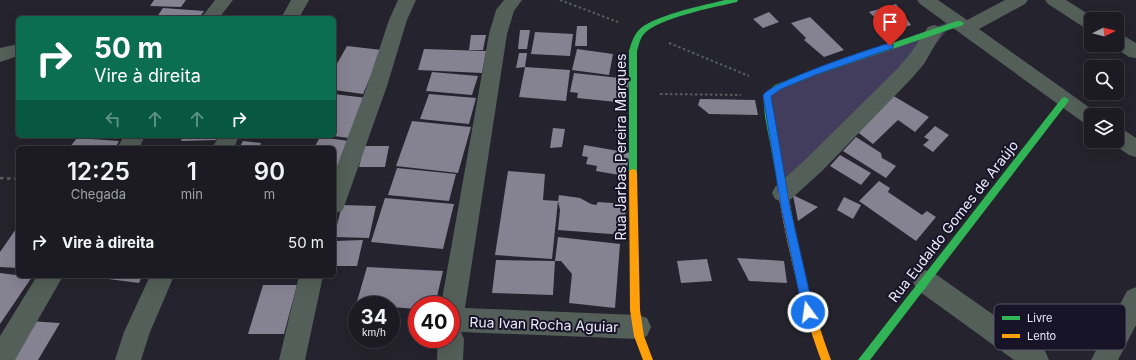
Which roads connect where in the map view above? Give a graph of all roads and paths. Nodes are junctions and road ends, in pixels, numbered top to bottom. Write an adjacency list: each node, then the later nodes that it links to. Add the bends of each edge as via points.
1 (224, 0): 9 (street)
2 (300, 0): 10 (street)
3 (407, 0): 25 (street)
4 (513, 0): 30 (street, via 505,10 498,34)
5 (734, 0): 16 (street, Rua Jarbas Pereira Marques, via 667,20 642,32 633,51)
6 (926, 0): 12 (street)
7 (1019, 0): 12 (street)
8 (1054, 0): 11 (street)
9 (212, 16)
10 (291, 16)
11 (1084, 19)
12 (963, 26): 13 (street); 18 (street)
13 (934, 31): 17 (street, via 813,73 778,87); 24 (street, via 924,50 905,73)
14 (16, 51): 15 (street)
15 (0, 55)
16 (634, 93): 17 (path); 34 (street, Rua Jarbas Pereira Marques, via 633,240 635,310)
17 (767, 95): 24 (street)
18 (1066, 100): 19 (street); 29 (street, Rua Eudaldo Gomes de Araújo)
19 (1084, 113)
20 (1124, 141): 21 (street)
21 (1136, 149)
22 (0, 178): 23 (path)
23 (16, 179)
24 (783, 193): 44 (street, via 808,312)
25 (336, 199)
26 (50, 278): 39 (street)
27 (161, 278): 40 (street, via 137,332)
28 (311, 278): 41 (street)
29 (925, 281): 35 (street); 45 (street, Rua Eudaldo Gomes de Araújo)
30 (455, 296)
31 (1136, 299): 32 (street)
32 (1126, 318)
33 (460, 319): 34 (street, Rua Ivan Rocha Aguiar)
34 (638, 327): 43 (street, Rua Jarbas Pereira Marques)
35 (994, 330)
36 (451, 348): 42 (street)
37 (1022, 350): 46 (street)
38 (1109, 350): 47 (street)
39 (0, 360)
40 (128, 360)
41 (292, 360)
42 (450, 360)
43 (648, 360)
44 (826, 360)
45 (863, 360)
46 (1036, 360)
47 (1104, 360)

